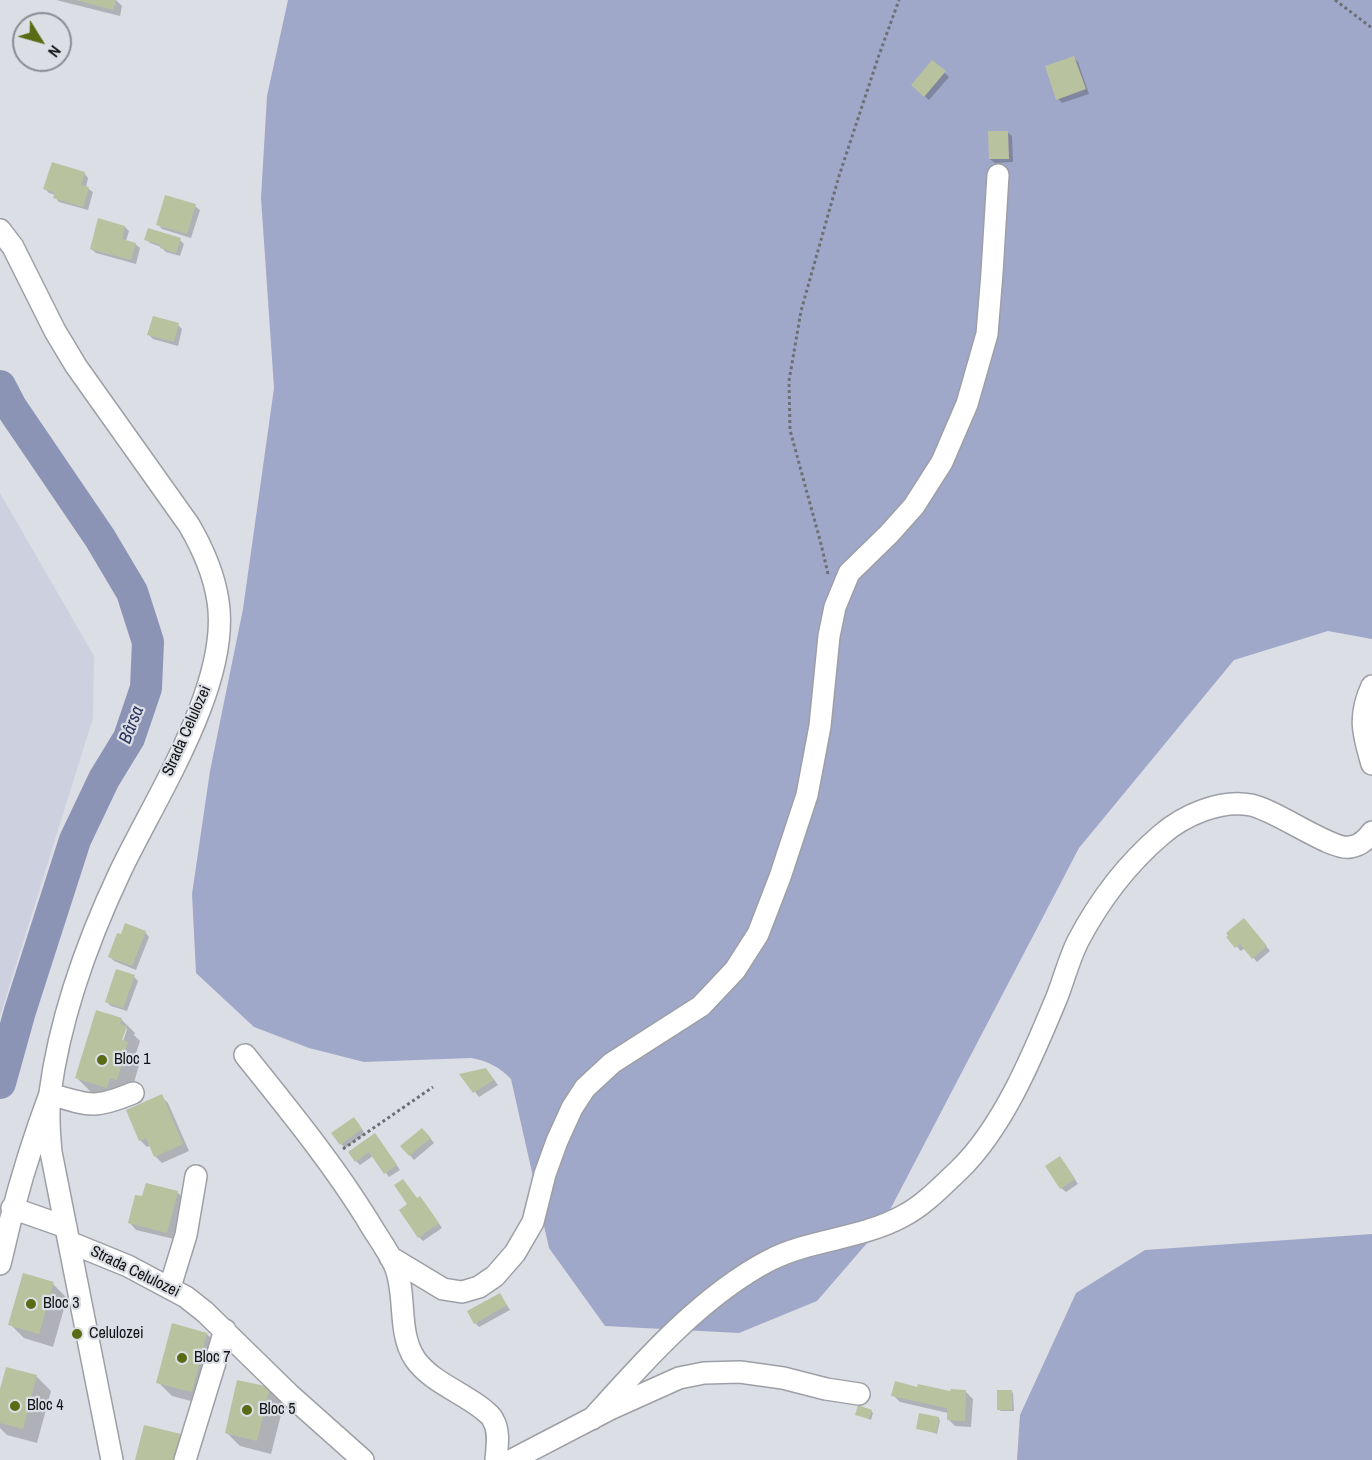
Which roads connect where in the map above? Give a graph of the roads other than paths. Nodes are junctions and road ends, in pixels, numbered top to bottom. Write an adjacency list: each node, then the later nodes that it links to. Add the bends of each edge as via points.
1 (998, 175): 12 (street, via 987,334 967,404 942,462 889,534 849,573 835,607 807,795 758,934 735,970 701,1006 612,1064 585,1088 556,1142 533,1222 515,1253 495,1276 462,1292 443,1289)
2 (0, 230): 8 (street, Strada Celulozei, via 13,247 71,357 189,525 202,548 219,602 215,665 203,701 119,874 89,947 68,1010)
3 (1372, 686): 4 (street, via 1362,728)
4 (1372, 764)
5 (1372, 832): 17 (street, via 1366,840 1350,847 1335,846 1252,805 1225,804 1190,816 1163,833 1105,896 1077,944 1057,998 1006,1104 982,1143 959,1170 904,1216 860,1233 808,1244 769,1261 729,1286 658,1346)
6 (245, 1055): 12 (street, via 327,1160)
7 (133, 1093): 8 (street, via 96,1105)
8 (50, 1094): 10 (street, Strada Celulozei); 11 (street, Strada Celulozei, via 51,1152)
9 (196, 1176): 14 (street, via 186,1234)
10 (12, 1208): 11 (street, Strada Celulozei); 13 (street, Strada Celulozei)
11 (68, 1234): 14 (street, Strada Celulozei); 18 (street, Strada Celulozei)
12 (390, 1257): 21 (street, via 402,1298 407,1344 413,1356 421,1367 493,1419)
13 (0, 1264)
14 (170, 1287): 15 (street, Strada Celulozei)
15 (225, 1330): 19 (street); 20 (street, Strada Celulozei)
16 (859, 1394): 17 (street, via 740,1372 704,1373 679,1378)
17 (592, 1419): 22 (street)
18 (112, 1460)
19 (185, 1460)
20 (363, 1460)
21 (496, 1460)
22 (512, 1460)

